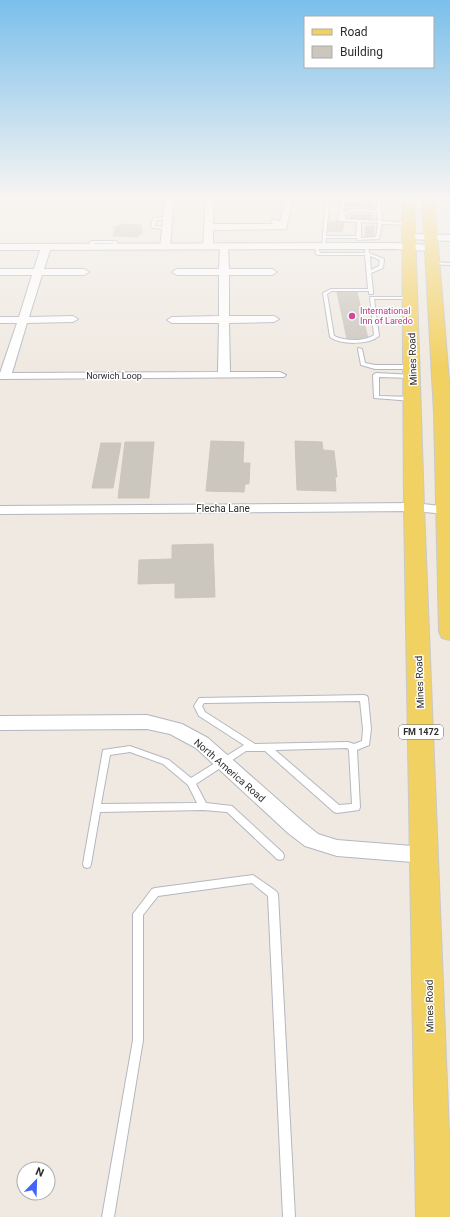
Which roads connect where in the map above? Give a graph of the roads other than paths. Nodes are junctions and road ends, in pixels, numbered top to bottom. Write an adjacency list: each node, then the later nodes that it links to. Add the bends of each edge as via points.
1 (44, 253): 10 (street, Norwich Loop)
2 (224, 253): 13 (street)
3 (364, 253): 15 (lane)
4 (375, 253): 15 (lane, via 382,259 382,268)
5 (418, 253): 18 (main road, Mines Road / FM 1472)
6 (422, 253): 30 (main road, Mines Road / FM 1472)
7 (434, 253): 8 (lane)
8 (450, 264)
9 (0, 272): 10 (street)
10 (38, 272): 11 (street); 22 (street, Norwich Loop)
11 (84, 272)
12 (177, 272): 13 (street)
13 (224, 272): 14 (street); 24 (street)
14 (272, 272)
15 (369, 272): 16 (lane)
16 (370, 290): 17 (lane); 17 (lane, via 331,290 325,293 332,338 347,341 370,340 377,336)
17 (372, 298): 18 (lane)
18 (411, 298): 29 (main road, Mines Road / FM 1472)
19 (73, 319): 22 (street)
20 (274, 319): 24 (street)
21 (0, 320): 22 (street)
22 (23, 320): 28 (street, Norwich Loop)
23 (172, 320): 24 (street)
24 (224, 320): 26 (street)
25 (360, 349): 29 (lane, via 363,364)
26 (224, 375): 27 (street, Norwich Loop); 28 (street, Norwich Loop)
27 (280, 375)
28 (2, 376)
29 (413, 385): 29 (lane, via 376,375 376,400); 30 (main road, via 424,406 433,411); 32 (main road, Mines Road / FM 1472)
30 (447, 413): 31 (main road, Mines Road / FM 1472)
31 (447, 445): 34 (main road, Mines Road / FM 1472)
32 (414, 507): 33 (street, Flecha Lane); 34 (street, Flecha Lane); 46 (main road, Mines Road / FM 1472)
33 (0, 510)
34 (446, 510): 35 (main road, Mines Road / FM 1472)
35 (449, 566): 36 (main road, Mines Road / FM 1472)
36 (449, 592): 37 (main road, Mines Road / FM 1472)
37 (450, 632)
38 (0, 723): 42 (street, North America Road, via 147,722 165,725 202,743)
39 (266, 746): 40 (lane); 41 (lane, via 348,745); 41 (lane, via 337,809 356,808)
40 (253, 748): 41 (lane, via 202,714 198,706 202,700 364,698 366,743); 42 (lane, via 245,748)
41 (353, 748)
42 (223, 761): 43 (lane); 46 (street, North America Road, via 312,840 337,848)
43 (191, 783): 44 (lane); 45 (lane, via 166,762 130,748 106,752)
44 (203, 806): 45 (lane); 47 (lane, via 228,809)
45 (96, 808): 48 (lane)
46 (425, 854): 51 (main road, Mines Road / FM 1472)
47 (280, 856)
48 (87, 864)
49 (108, 1217): 50 (lane, via 138,1040 138,914 155,892 253,879 273,894)
50 (289, 1217)
51 (434, 1217)

